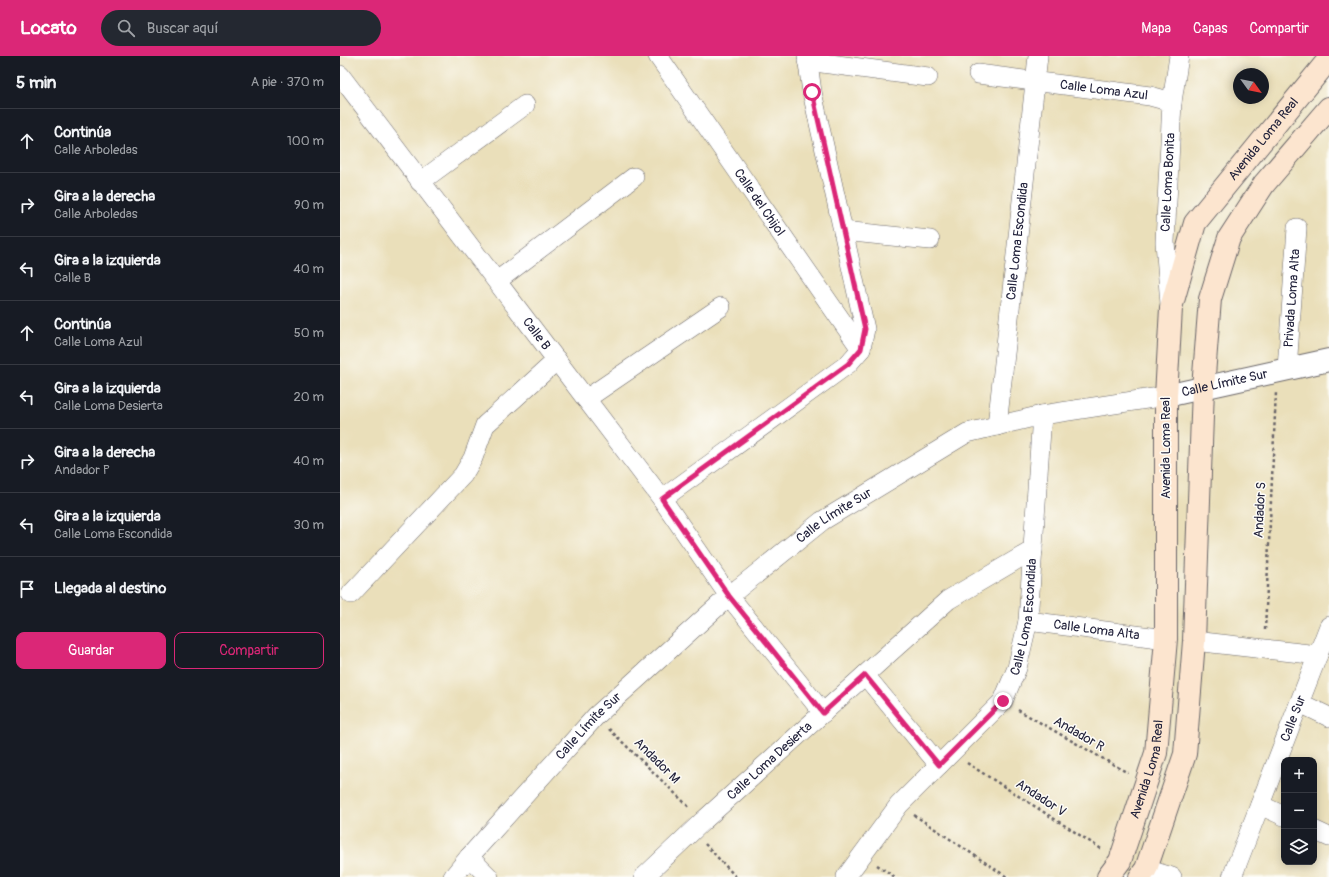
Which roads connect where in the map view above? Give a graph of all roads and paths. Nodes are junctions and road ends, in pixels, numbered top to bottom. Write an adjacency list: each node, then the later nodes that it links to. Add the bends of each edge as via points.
1 (658, 56): 21 (street, Calle del Chijol)
2 (1038, 56): 9 (street, Calle Loma Escondida)
3 (1179, 56): 10 (street, Calle Loma Bonita)
4 (807, 58): 8 (street); 16 (street)
5 (1329, 59): 20 (main road, Avenida Loma Real, via 1196,223)
6 (978, 74): 9 (street, Calle Loma Azul)
7 (340, 75): 14 (street, Calle B)
8 (928, 77)
9 (1034, 82): 10 (street, Calle Loma Azul, via 1150,96); 29 (street, Calle Loma Escondida)
10 (1172, 102): 20 (street, Calle Loma Bonita, via 1165,242)
11 (525, 105): 14 (street)
12 (1329, 108): 25 (main road, via 1264,184 1229,238 1210,299)
13 (634, 177): 18 (street)
14 (420, 182): 18 (street, Calle B)
15 (1297, 228): 24 (street, Privada Loma Alta)
16 (843, 231): 17 (street); 21 (street, via 865,329)
17 (930, 240)
18 (497, 281): 22 (street, Calle B)
19 (721, 307): 27 (street)
20 (1171, 308): 26 (main road, Avenida Loma Real)
21 (861, 349): 30 (street, via 848,364)
22 (557, 360): 27 (street, Calle B); 32 (street, via 485,425 464,474)
23 (1329, 360): 24 (street, Calle Límite Sur)
24 (1282, 371): 25 (street, Calle Límite Sur); 38 (path, Andador S)
25 (1203, 388): 26 (street, Calle Límite Sur); 37 (main road)
26 (1166, 396): 28 (street, Calle Límite Sur); 36 (main road, Avenida Loma Real)
27 (586, 398): 30 (street, Calle B)
28 (1042, 415): 29 (street, Calle Límite Sur); 31 (street, Calle Loma Escondida)
29 (997, 426): 33 (street, Calle Límite Sur, via 967,433 822,522)
30 (662, 499): 33 (street, Calle B)
31 (1033, 550): 34 (street, Calle Loma Escondida); 40 (street, Calle Loma Desierta, via 948,600)
32 (352, 594)
33 (729, 596): 43 (street); 44 (street, Calle Límite Sur)
34 (1028, 621): 36 (street, Calle Loma Alta); 41 (street, Calle Loma Escondida, via 1017,668)
35 (1329, 626): 39 (street, Calle Sur)
36 (1166, 639): 47 (main road, Avenida Loma Real, via 1156,754)
37 (1194, 641): 38 (street); 56 (main road, via 1185,754)
38 (1264, 649): 39 (street)
39 (1318, 655): 42 (street, Calle Sur)
40 (865, 675): 43 (street, Calle Loma Desierta); 46 (street)
41 (1003, 701): 46 (street, Calle Loma Escondida); 47 (path, Andador R)
42 (1300, 703): 45 (street); 49 (street, Calle Sur)
43 (823, 713): 51 (street, Calle Loma Desierta)
44 (596, 716): 51 (path, Andador M); 54 (street, Calle Límite Sur)
45 (1329, 716)
46 (945, 759): 48 (street, Calle Loma Escondida); 55 (path, Andador V)
47 (1146, 783): 55 (main road, Avenida Loma Real)
48 (899, 805): 61 (street, Calle Loma Escondida); 62 (path)
49 (1260, 805): 50 (street); 64 (street, Calle Sur)
50 (1281, 815)
51 (698, 826): 59 (street, Calle Loma Desierta); 60 (path, Andador M)
52 (1317, 831): 53 (street)
53 (1329, 837)
54 (469, 857): 57 (street, Calle Límite Sur); 58 (street)
55 (1114, 869)
56 (1143, 873): 63 (street)
57 (453, 877)
58 (489, 877)
59 (644, 877)
60 (736, 877)
61 (846, 877)
62 (1007, 877)
63 (1172, 877)
64 (1232, 877)

